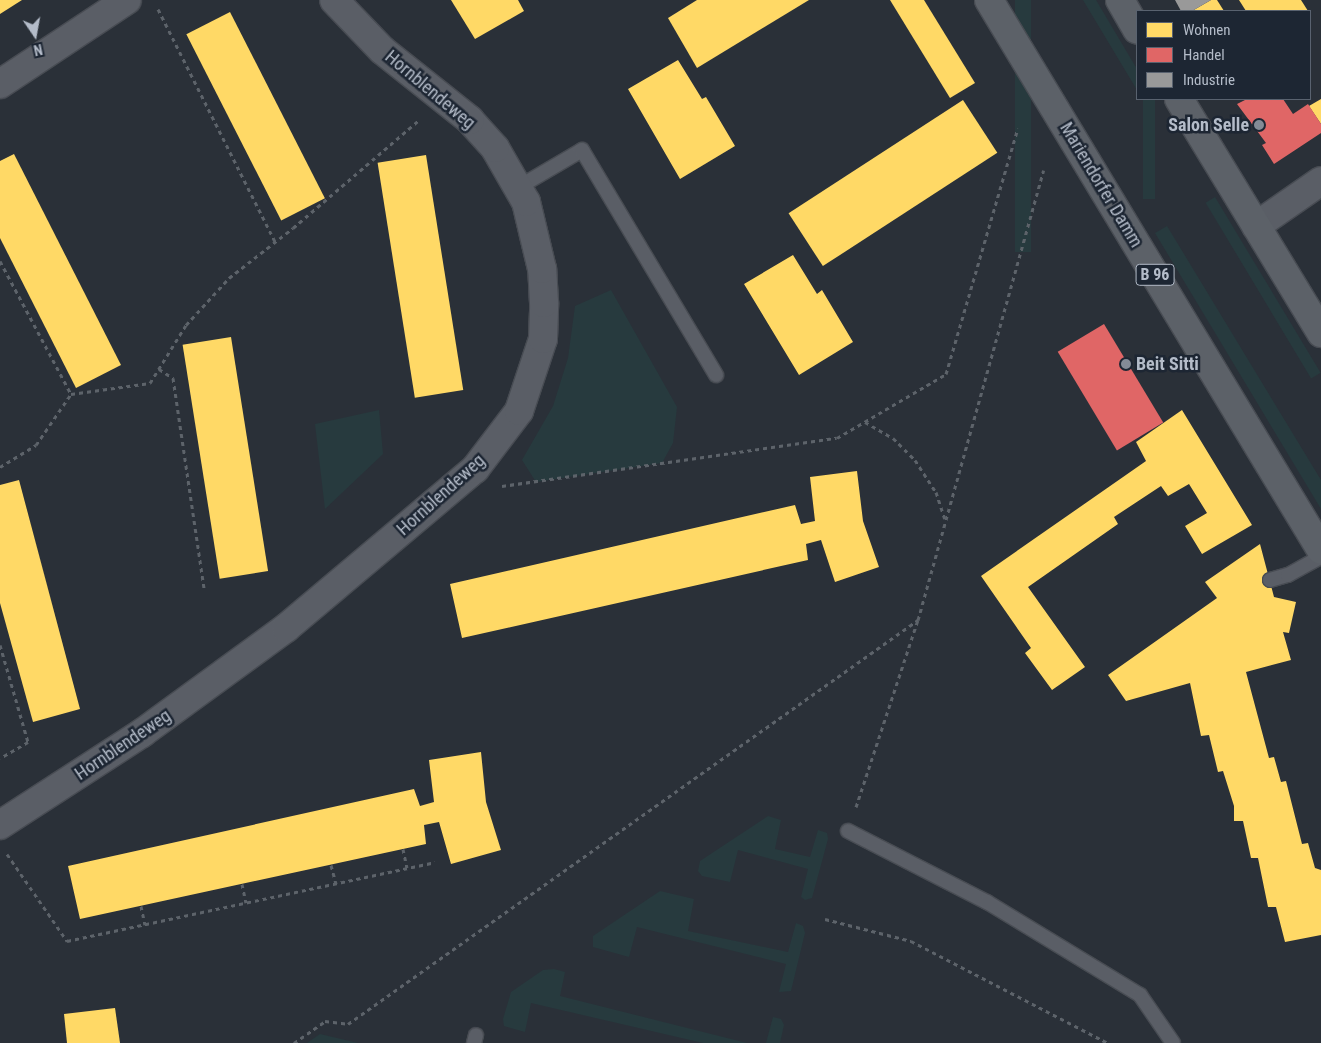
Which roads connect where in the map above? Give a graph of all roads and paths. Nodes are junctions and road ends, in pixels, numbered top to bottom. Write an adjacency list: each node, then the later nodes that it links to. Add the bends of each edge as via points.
1 (127, 0): 7 (street)
2 (334, 0): 13 (street, Hornblendeweg, via 382,50 470,120 495,148)
3 (989, 0): 25 (main road, Mariendorfer Damm / B 96)
4 (1120, 0): 6 (main road)
5 (158, 9): 15 (path)
6 (1136, 27)
7 (0, 84)
8 (1180, 100): 14 (main road)
9 (428, 112): 15 (path)
10 (1018, 128): 21 (path, via 946,374)
11 (1044, 170): 24 (path)
12 (1321, 181): 14 (street)
13 (518, 186): 19 (lane, via 582,150); 32 (street, Hornblendeweg, via 536,234 542,269 543,339 519,411 499,440 475,469 286,628 142,734)
14 (1256, 226): 17 (main road)
15 (275, 242): 18 (path, via 229,278 192,318)
16 (0, 261): 20 (path)
17 (1321, 333)
18 (159, 369): 20 (path, via 150,383); 28 (path, via 173,378)
19 (716, 375)
20 (71, 394): 22 (path, via 36,445)
21 (864, 422): 23 (path, via 837,438); 24 (path, via 893,438 915,460 936,492)
22 (0, 467)
23 (500, 486)
24 (946, 520): 29 (path)
25 (1321, 550)
26 (1321, 558): 27 (lane, via 1288,575)
27 (1270, 580)
28 (204, 590)
29 (918, 620): 33 (path); 45 (path, via 348,1024 325,1021)
30 (0, 645): 31 (path, via 28,742)
31 (0, 758)
32 (0, 825)
33 (848, 831): 47 (lane, via 987,902 1140,995)
34 (403, 849): 38 (path)
35 (7, 854): 44 (path, via 67,941)
36 (435, 862): 38 (path)
37 (331, 864): 40 (path)
38 (407, 868): 40 (path)
39 (242, 884): 41 (path)
40 (336, 884): 41 (path)
41 (246, 903): 44 (path)
42 (141, 906): 44 (path)
43 (825, 919): 46 (path, via 911,941)
44 (145, 924)
45 (294, 1043)
46 (1108, 1043)
47 (1173, 1043)

